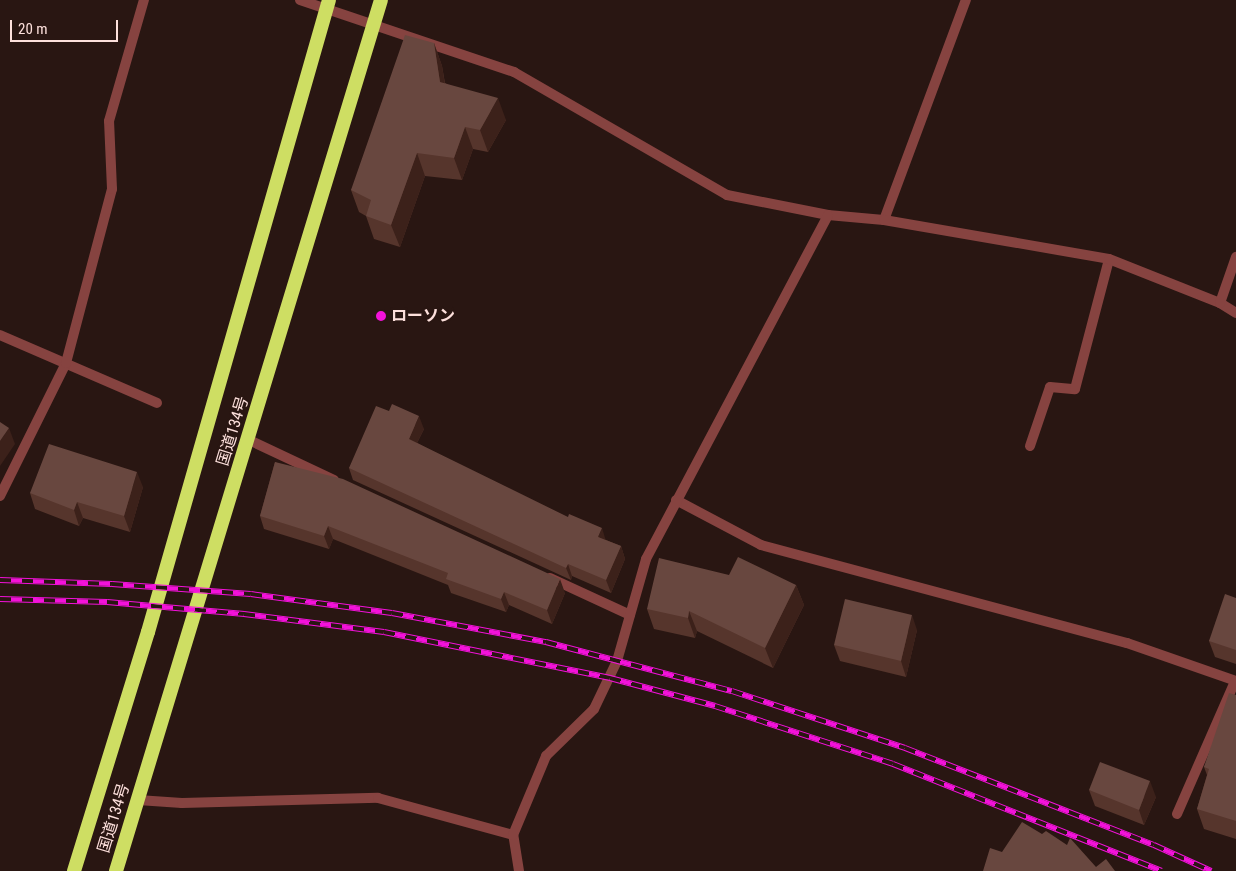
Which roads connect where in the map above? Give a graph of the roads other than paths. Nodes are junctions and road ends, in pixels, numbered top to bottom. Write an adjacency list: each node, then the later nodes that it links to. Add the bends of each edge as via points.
1 (144, 0): 14 (street, via 109,121 112,189)
2 (300, 0): 5 (street)
3 (381, 0): 6 (highway, 国道134号)
4 (966, 0): 8 (street)
5 (328, 4): 6 (street); 27 (highway, 国道134号, via 148,632)
6 (372, 27): 7 (street, via 514,72 727,195); 16 (highway, 国道134号)
7 (828, 215): 8 (street); 20 (street)
8 (884, 220): 10 (street)
9 (1236, 257): 11 (street)
10 (1109, 259): 11 (street); 17 (street, via 1075,389 1050,387)
11 (1220, 303): 12 (street)
12 (1236, 312)
13 (0, 335): 14 (street)
14 (66, 363): 15 (street); 19 (street)
15 (157, 402)
16 (249, 440): 18 (street); 24 (highway, 国道134号)
17 (1030, 446)
18 (349, 486)
19 (0, 496)
20 (676, 500): 22 (street, via 646,559); 23 (street, via 761,546 1127,643)
21 (539, 573): 22 (street)
22 (630, 615): 26 (street, via 617,661 594,709 546,756)
23 (1236, 681): 25 (street)
24 (138, 800): 26 (street, via 182,803 378,798); 28 (highway, 国道134号)
25 (1176, 814)
26 (514, 836): 29 (street)
27 (74, 871)
28 (116, 871)
29 (519, 871)

